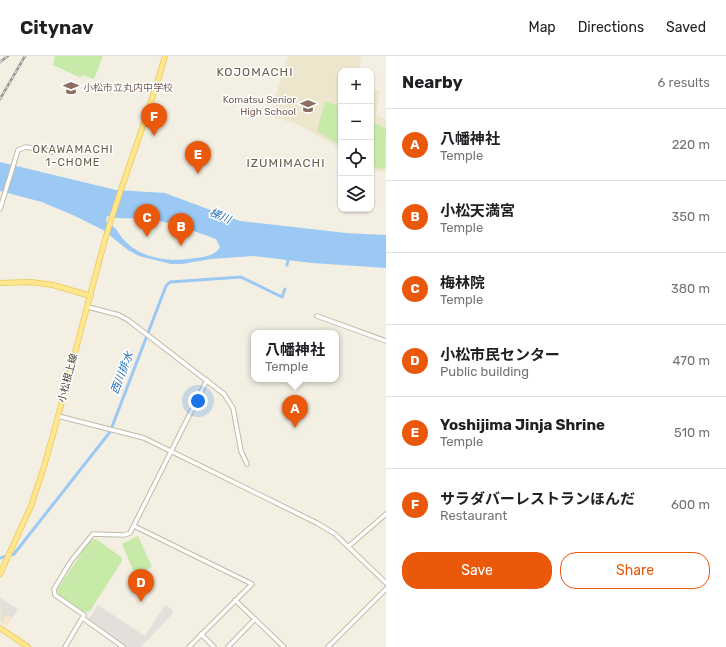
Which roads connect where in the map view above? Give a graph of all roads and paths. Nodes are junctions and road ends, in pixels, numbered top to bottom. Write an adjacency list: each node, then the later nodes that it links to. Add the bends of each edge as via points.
1 (166, 56): 5 (main road, 小松根上線, via 105,240)
2 (59, 148): 3 (street, via 52,152 21,147 16,154)
3 (1, 208)
4 (0, 283): 5 (main road, via 54,284)
5 (91, 296): 6 (main road, 小松根上線)
6 (88, 307): 9 (street, via 119,315); 10 (main road, 小松根上線)
7 (317, 316): 8 (street)
8 (386, 341)
9 (207, 380): 11 (street); 12 (street, via 224,394 233,408 241,451)
10 (58, 416): 11 (street, via 144,438); 16 (main road, 小松根上線, via 39,482)
11 (172, 451): 14 (street); 15 (street, via 317,523 336,534)
12 (247, 464)
13 (386, 514): 15 (street)
14 (134, 526): 19 (street, via 252,584); 21 (street, via 130,533 124,535 93,534 89,537 54,589 55,595 84,615)
15 (349, 546): 17 (street)
16 (1, 571)
17 (386, 583)
18 (386, 589): 31 (street)
19 (236, 600): 20 (street); 23 (street)
20 (255, 619): 29 (street); 30 (street)
21 (84, 620): 25 (street); 26 (street)
22 (0, 628): 24 (main road)
23 (201, 634): 27 (street); 28 (street)
24 (28, 647)
25 (65, 647)
26 (123, 647)
27 (189, 647)
28 (214, 647)
29 (228, 647)
30 (284, 647)
31 (328, 647)

